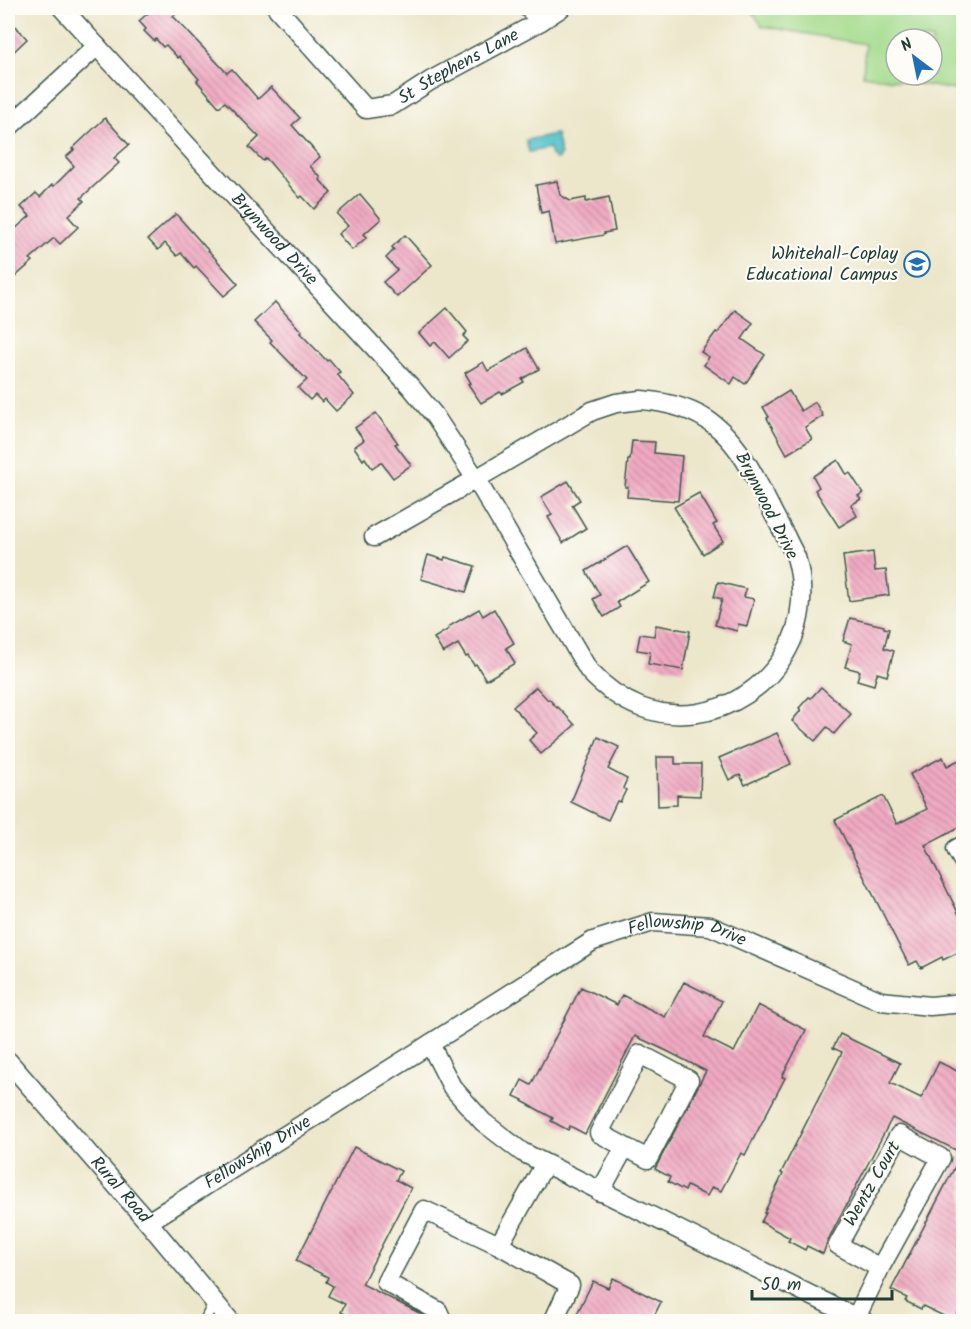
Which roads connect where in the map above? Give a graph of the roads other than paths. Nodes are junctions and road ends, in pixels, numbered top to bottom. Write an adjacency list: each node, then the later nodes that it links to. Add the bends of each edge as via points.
1 (62, 8): 6 (street, Brynwood Drive)
2 (277, 8): 5 (street, St Stephens Lane, via 366,109 393,105)
3 (528, 8): 5 (street, St Stephens Lane)
4 (561, 8): 5 (street, St Stephens Lane)
5 (541, 21)
6 (97, 46): 7 (street); 8 (street, Brynwood Drive, via 411,387)
7 (8, 128)
8 (476, 479): 8 (street, Brynwood Drive, via 589,671 623,700 666,714 703,712 749,693 781,661 798,623 801,582 796,557 747,462 721,430 704,418 661,402 616,403 592,411); 9 (street, Brynwood Drive)
9 (374, 537)
10 (963, 845): 11 (street, via 956,849)
11 (963, 863)
12 (963, 1003): 13 (street, Fellowship Drive, via 930,1006 881,1000 710,926 653,922 593,941)
13 (430, 1044): 16 (street, via 452,1087 483,1122); 18 (street, Fellowship Drive)
14 (8, 1061): 18 (street, Rural Road)
15 (625, 1147): 15 (street, via 599,1133 640,1054 689,1080 648,1159); 17 (street)
16 (545, 1164): 17 (street); 19 (street)
17 (600, 1192): 22 (street)
18 (148, 1222): 21 (street, Rural Road)
19 (499, 1245): 25 (street, via 424,1210 386,1282 438,1311); 26 (street, via 570,1286)
20 (880, 1268): 20 (street, Wentz Court, via 940,1158 899,1135 838,1245); 22 (street, Wentz Court)
21 (214, 1301): 23 (lane); 24 (street, Rural Road)
22 (859, 1320)
23 (204, 1322)
24 (231, 1322)
25 (443, 1322)
26 (553, 1322)

